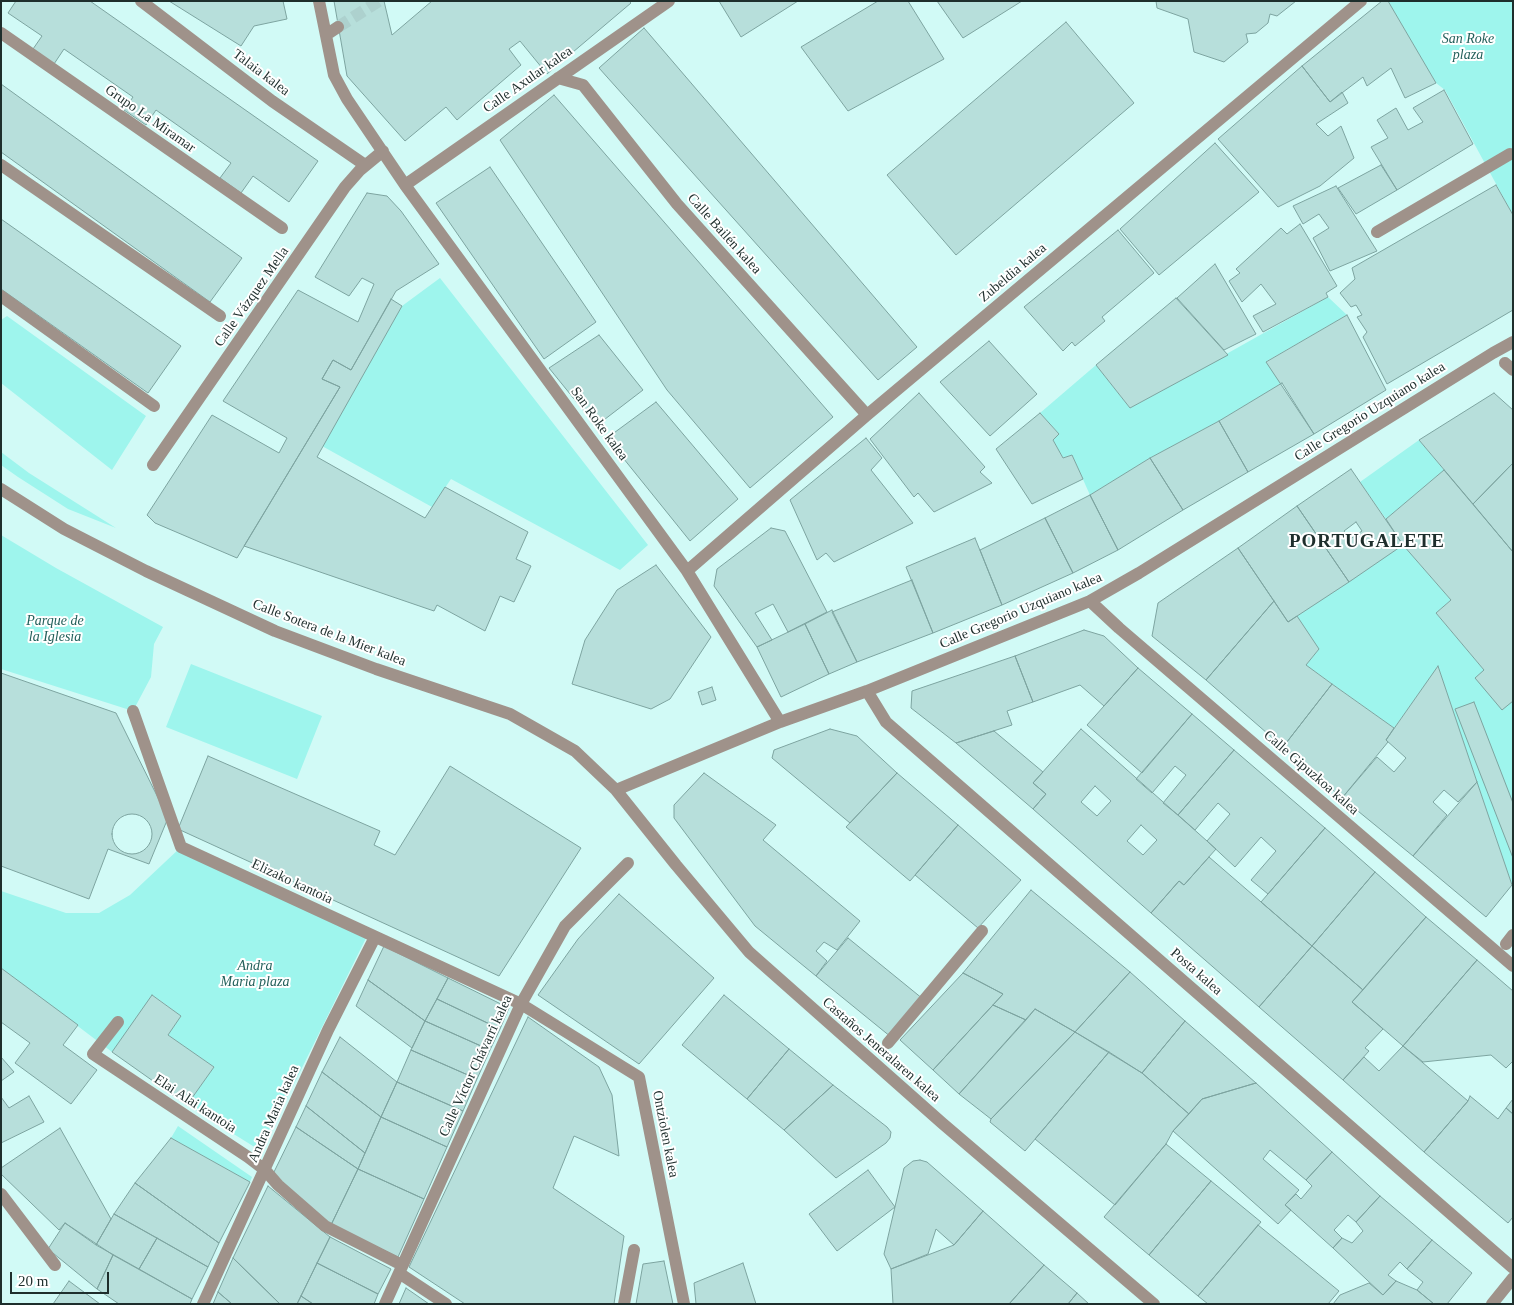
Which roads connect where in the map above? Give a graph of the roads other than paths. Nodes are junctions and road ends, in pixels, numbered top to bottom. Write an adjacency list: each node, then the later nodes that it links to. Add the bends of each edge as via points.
1 (141, 1): 12 (street, Talaia kalea, via 272,100)
2 (319, 1): 7 (street)
3 (668, 1): 8 (street, Calle Axular kalea)
4 (1361, 1): 20 (street, Zubeldia kalea)
5 (338, 27): 7 (street)
6 (1, 33): 14 (street, Grupo La Miramar)
7 (326, 35): 9 (street, San Roke kalea, via 334,75)
8 (558, 78): 13 (street, Calle Axular kalea); 20 (street, Calle Bailén kalea, via 583,85 677,204)
9 (383, 151): 12 (street, Calle Vázquez Mella); 13 (street, San Roke kalea)
10 (1510, 154): 15 (street)
11 (1, 165): 17 (street)
12 (366, 165): 21 (street, Calle Vázquez Mella, via 345,187)
13 (405, 185): 23 (street, San Roke kalea)
14 (282, 228)
15 (1377, 232)
16 (1, 296): 19 (street)
17 (220, 316)
18 (1513, 342): 24 (street, Calle Gregorio Uzquiano kalea, via 1139,574)
19 (154, 406)
20 (867, 415): 23 (street, Zubeldia kalea)
21 (153, 465)
22 (1, 489): 28 (street, Calle Sotera de la Mier kalea, via 64,529 275,632 510,714 575,751)
23 (687, 571): 27 (street, San Roke kalea)
24 (1090, 601): 25 (street, Calle Gregorio Uzquiano kalea); 32 (street, Calle Gipuzkoa kalea)
25 (867, 691): 27 (street, Calle Gregorio Uzquiano kalea); 40 (street, Posta kalea, via 886,722)
26 (133, 711): 31 (street, Elizako kantoia, via 181,847)
27 (780, 722): 28 (street, Calle Gregorio Uzquiano kalea)
28 (616, 790): 48 (street, Castaños Jeneralaren kalea, via 749,952)
29 (628, 863): 33 (street, Calle Víctor Chávarri kalea, via 565,926)
30 (982, 931): 35 (street)
31 (375, 937): 33 (street, Elizako kantoia); 36 (street, Andra Maria kalea, via 328,1030)
32 (1513, 966)
33 (521, 1004): 41 (street, Calle Víctor Chávarri kalea); 47 (street, Ontziolen kalea, via 639,1077)
34 (118, 1022): 36 (street, Elai Alai kantoia, via 93,1054)
35 (888, 1043)
36 (265, 1170): 41 (street, Elai Alai kantoia, via 325,1226); 43 (street, Andra Maria kalea)
37 (1, 1194): 39 (street)
38 (634, 1250): 46 (street)
39 (55, 1265)
40 (1513, 1268)
41 (401, 1269): 44 (street, Calle Víctor Chávarri kalea); 45 (street, Elai Alai kantoia)
42 (1513, 1278): 49 (street)
43 (203, 1304)
44 (385, 1304)
45 (446, 1304)
46 (624, 1304)
47 (684, 1304)
48 (1154, 1304)
49 (1492, 1304)

